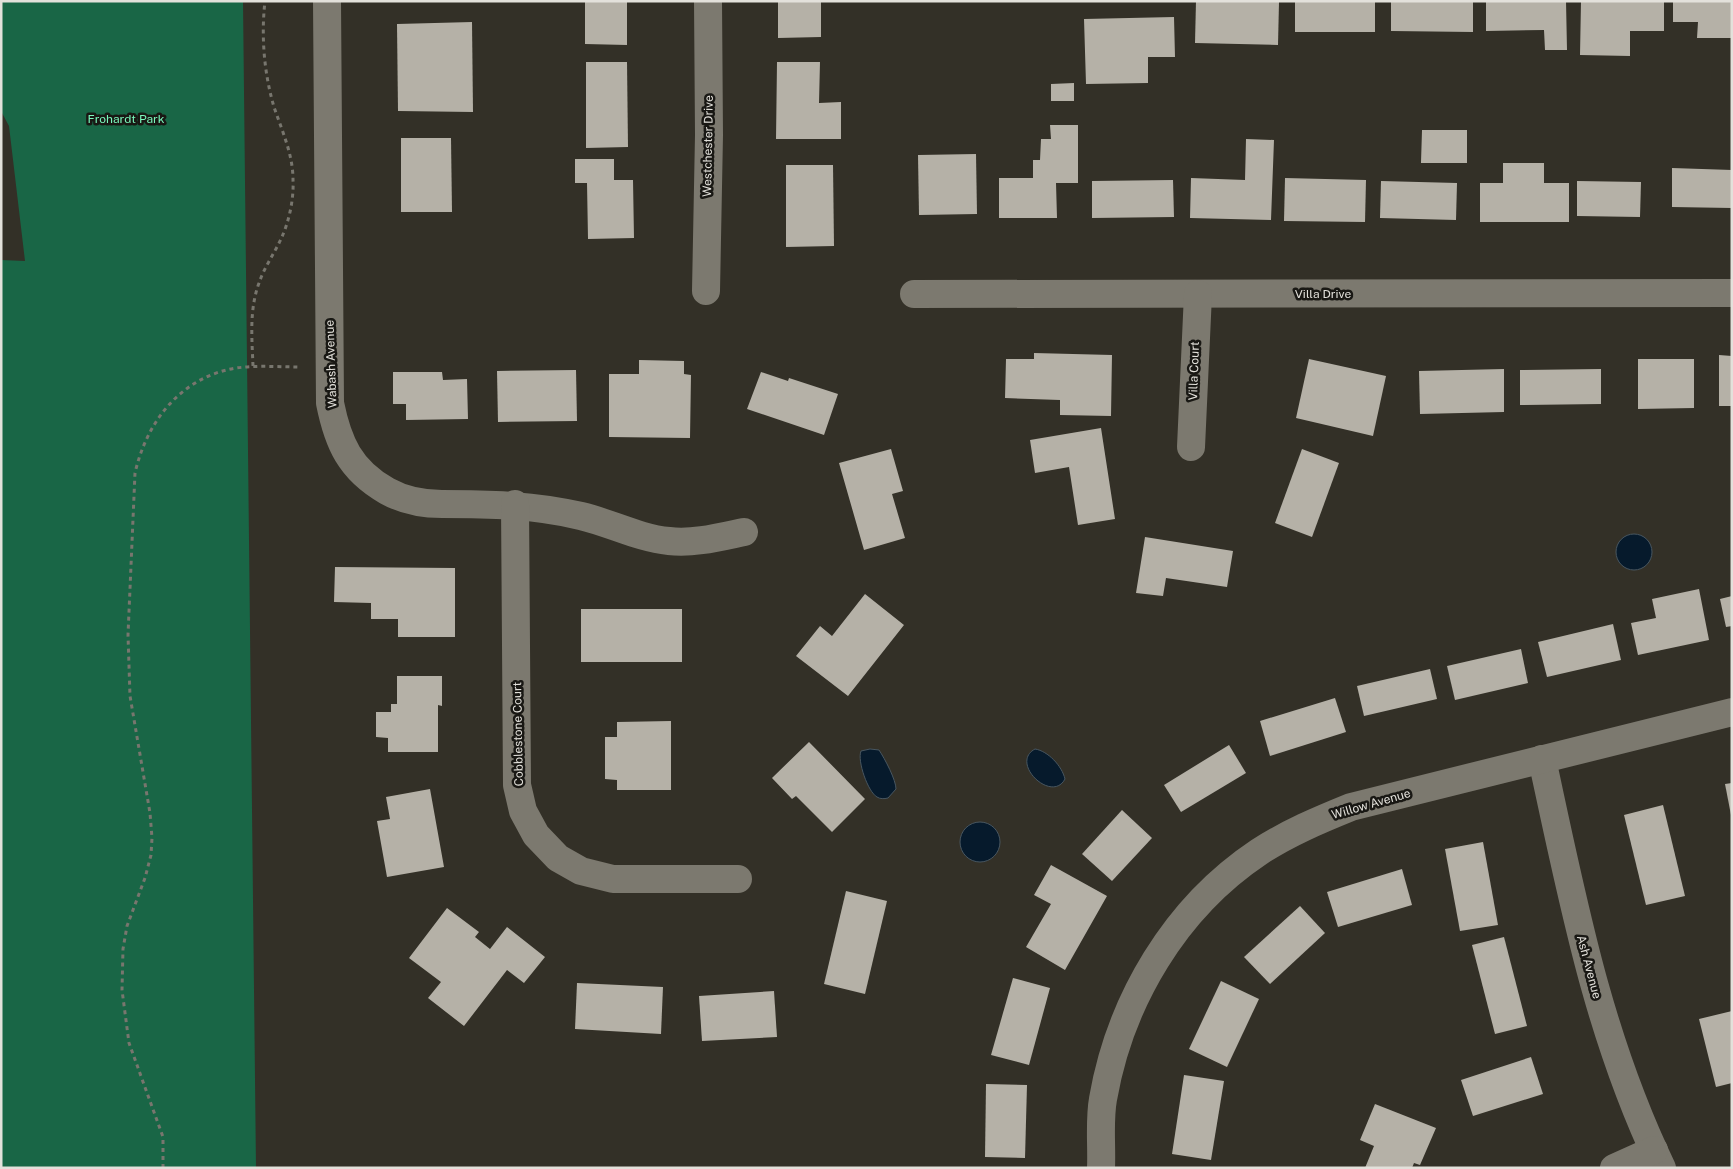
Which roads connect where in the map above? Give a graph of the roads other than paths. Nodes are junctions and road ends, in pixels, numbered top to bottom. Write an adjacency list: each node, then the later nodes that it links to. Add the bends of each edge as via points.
1 (327, 1): 8 (street, Wabash Avenue, via 329,368 330,403 336,433 348,457 366,477 388,492 434,504)
2 (708, 1): 3 (street, Westchester Drive)
3 (706, 291)
4 (1732, 293): 6 (street, Villa Drive)
5 (914, 294): 6 (street, Villa Drive)
6 (1198, 294): 7 (street, Villa Court)
7 (1191, 447)
8 (515, 504): 9 (street, Wabash Avenue, via 584,516 670,541 701,540); 12 (street, Cobblestone Court, via 517,785 523,811 536,835 558,858 581,871 613,879)
9 (744, 532)
10 (1732, 712): 11 (street, Willow Avenue)
11 (1542, 759): 13 (street, Ash Avenue, via 1593,987 1620,1070); 14 (street, Willow Avenue, via 1332,814 1258,853 1211,892 1153,963 1131,1004 1115,1047 1103,1101)
12 (738, 879)
13 (1658, 1159): 15 (street)
14 (1101, 1168)
15 (1614, 1168)

